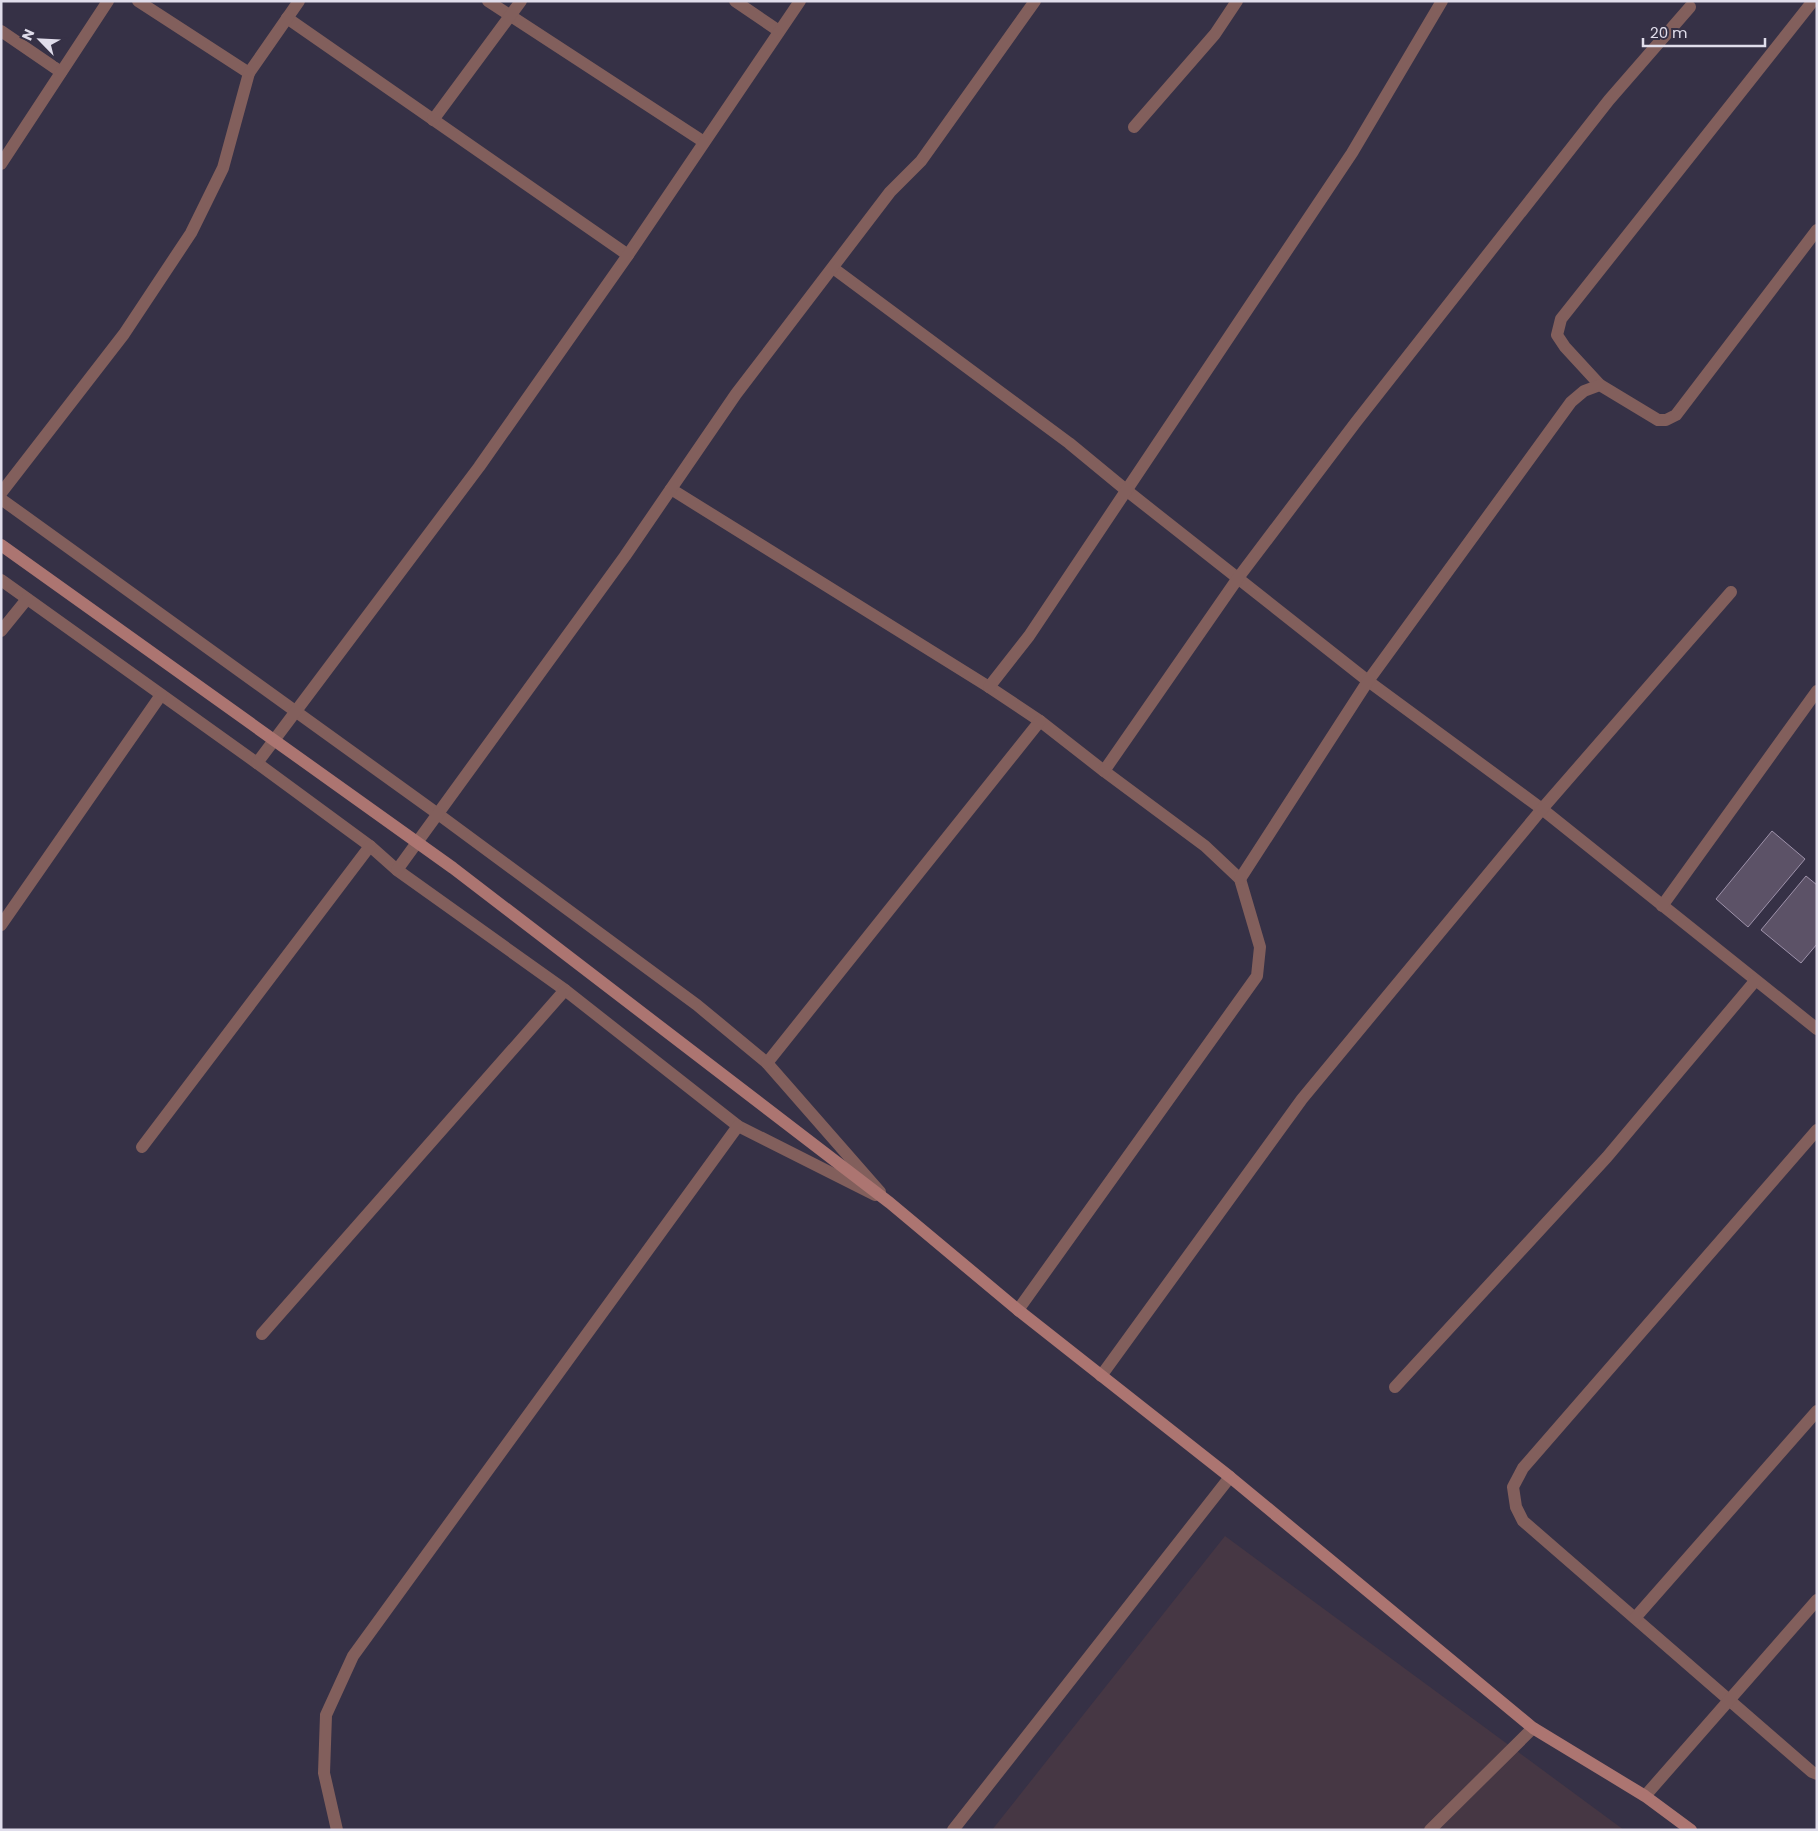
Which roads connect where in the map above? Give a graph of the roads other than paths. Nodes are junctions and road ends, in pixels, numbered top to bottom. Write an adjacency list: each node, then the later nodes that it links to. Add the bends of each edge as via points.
1 (108, 1): 17 (street)
2 (138, 1): 18 (street)
3 (299, 1): 14 (street)
4 (488, 1): 13 (street)
5 (521, 1): 13 (street)
6 (735, 1): 16 (street)
7 (800, 1): 16 (street)
8 (1035, 1): 25 (street, via 921,161 890,192)
9 (1237, 1): 20 (street, via 1215,34)
10 (1442, 1): 28 (street, via 1352,153)
11 (1813, 1): 26 (street, via 1561,318 1557,335)
12 (1690, 7): 32 (street, via 1603,108)
13 (511, 16): 19 (street); 21 (street)
14 (287, 18): 18 (street); 19 (street)
15 (1, 31): 17 (street)
16 (779, 31): 21 (street)
17 (61, 72): 22 (street)
18 (248, 73): 29 (street, via 223,168 191,233 124,334)
19 (433, 120): 24 (street)
20 (1134, 127)
21 (704, 142): 24 (street)
22 (1, 164)
23 (1817, 230): 26 (street, via 1676,415 1658,420)
24 (628, 255): 41 (street, via 479,467)
25 (833, 268): 27 (street, via 736,394); 28 (street, via 1069,443)
26 (1600, 385): 37 (street, via 1584,391 1571,402)
27 (671, 489): 38 (street); 46 (street)
28 (1126, 490): 32 (street); 38 (street, via 1029,636)
29 (1, 493)
30 (1, 499): 41 (street)
31 (1, 545): 59 (street, via 453,868)
32 (1238, 578): 37 (street); 44 (street)
33 (1, 580): 35 (street)
34 (1731, 592): 45 (street)
35 (27, 599): 36 (street); 40 (street)
36 (1, 631)
37 (1368, 681): 45 (street); 49 (street)
38 (989, 687): 42 (street)
39 (1817, 691): 50 (street)
40 (161, 695): 43 (street); 51 (street)
41 (296, 711): 43 (street); 46 (street)
42 (1040, 721): 44 (street); 55 (street)
43 (257, 763): 47 (street)
44 (1104, 771): 49 (street, via 1205,846)
45 (1542, 809): 50 (street); 62 (street, via 1302,1099)
46 (438, 814): 48 (street); 55 (street, via 697,1004)
47 (370, 846): 48 (street); 58 (street)
48 (397, 870): 53 (street)
49 (1240, 879): 60 (street, via 1260,948 1258,976)
50 (1662, 906): 52 (street)
51 (1, 925)
52 (1755, 981): 54 (street); 63 (street, via 1607,1157)
53 (565, 990): 56 (street); 61 (street)
54 (1817, 1029)
55 (767, 1063): 59 (street)
56 (738, 1126): 59 (street); 72 (street, via 353,1656 326,1715 324,1773)
57 (1817, 1130): 67 (street, via 1523,1468 1514,1487 1516,1507 1523,1521)
58 (142, 1147)
59 (890, 1203): 60 (street)
60 (1018, 1310): 62 (street)
61 (262, 1334)
62 (1101, 1376): 65 (street)
63 (1395, 1387)
64 (1817, 1411): 67 (street)
65 (1230, 1477): 69 (street); 73 (street)
66 (1817, 1600): 68 (street)
67 (1635, 1618): 68 (street)
68 (1729, 1701): 70 (street); 71 (street)
69 (1533, 1728): 71 (street); 74 (street)
70 (1817, 1774)
71 (1645, 1796): 75 (street)
72 (336, 1830)
73 (953, 1830)
74 (1430, 1830)
75 (1691, 1830)

